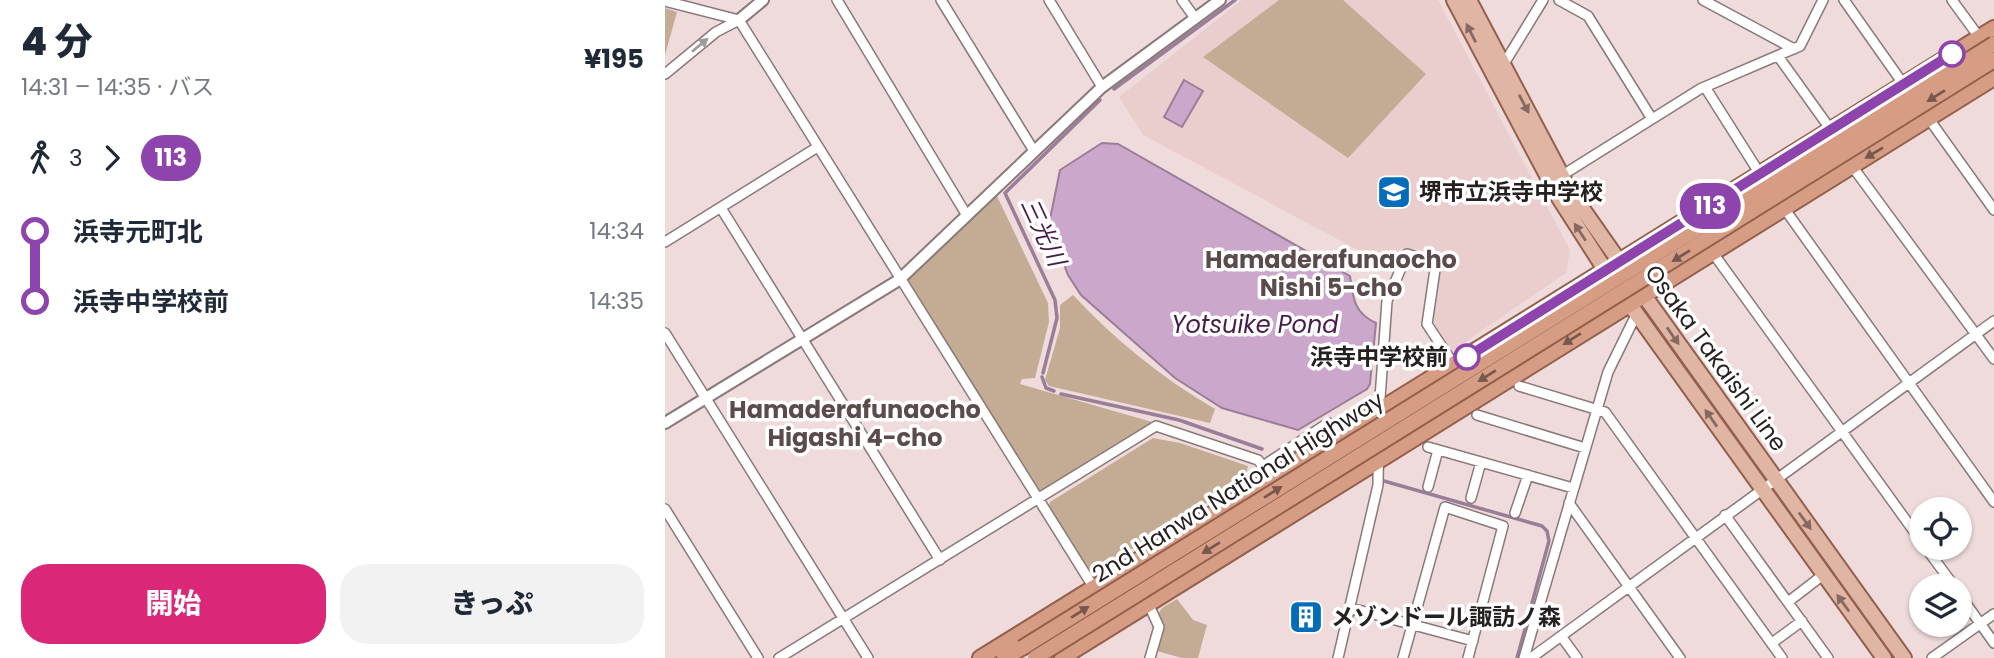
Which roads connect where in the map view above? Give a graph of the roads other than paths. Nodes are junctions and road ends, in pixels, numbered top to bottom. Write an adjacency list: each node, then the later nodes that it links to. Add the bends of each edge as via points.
1 (763, 0): 17 (street)
2 (837, 0): 41 (street)
3 (941, 0): 34 (street)
4 (1049, 0): 29 (street)
5 (1182, 0): 16 (street)
6 (1220, 0): 16 (street)
7 (1454, 0): 24 (main road, Osaka Takaishi Line, one-way to 7)
8 (1469, 0): 24 (main road, Osaka Takaishi Line)
9 (1543, 0): 24 (street)
10 (1559, 0): 30 (street, via 1588,16)
11 (1703, 0): 21 (street)
12 (1823, 0): 21 (street, via 1800,46)
13 (1844, 0): 27 (street)
14 (1952, 0): 19 (street)
15 (665, 1): 17 (street)
16 (1195, 18): 29 (street)
17 (739, 20): 25 (street, one-way to 17, via 716,32); 33 (street)
18 (1994, 28): 19 (highway)
19 (1979, 37): 27 (highway)
20 (1994, 44): 104 (highway, 2nd Hanwa National Highway, one-way to 20, bridge)
21 (1794, 49): 22 (street)
22 (1778, 56): 28 (street); 32 (street)
23 (1994, 60): 105 (highway, 2nd Hanwa National Highway, one-way to 105, bridge)
24 (1498, 70): 37 (main road, Osaka Takaishi Line, one-way to 37); 45 (main road, Osaka Takaishi Line, one-way to 24, via 1559,198)
25 (665, 74)
26 (1994, 78): 31 (highway)
27 (1903, 85): 32 (highway)
28 (1705, 86): 30 (street); 36 (street)
29 (1102, 87): 34 (street)
30 (1652, 119): 37 (street)
31 (1929, 119): 35 (highway, one-way to 35); 40 (street)
32 (1831, 130): 36 (highway)
33 (816, 148): 38 (street); 46 (street)
34 (1034, 150): 41 (street)
35 (1852, 166): 39 (highway); 51 (street)
36 (1760, 174): 44 (highway)
37 (1562, 176): 44 (main road, Osaka Takaishi Line)
38 (721, 208): 42 (street); 52 (street)
39 (1784, 208): 43 (highway); 55 (street)
40 (1994, 210)
41 (966, 214): 46 (street)
42 (665, 242)
43 (1713, 253): 47 (highway); 62 (street)
44 (1620, 262): 45 (highway); 47 (main road, Osaka Takaishi Line)
45 (1605, 271): 48 (main road, Osaka Takaishi Line); 54 (highway)
46 (899, 280): 52 (street); 75 (street)
47 (1644, 296): 48 (highway); 70 (main road, Osaka Takaishi Line, one-way to 70)
48 (1634, 308): 58 (street); 66 (highway, one-way to 66); 73 (main road, Osaka Takaishi Line, one-way to 48)
49 (1994, 321): 51 (street)
50 (665, 333): 57 (street)
51 (1976, 334): 53 (street); 55 (street)
52 (803, 339): 57 (street); 83 (street)
53 (1994, 359)
54 (1454, 365): 59 (highway); 59 (street, via 1427,324 1436,263 1407,254 1387,301)
55 (1908, 383): 62 (street); 76 (street)
56 (1519, 386): 58 (street)
57 (707, 396): 61 (street); 92 (street)
58 (1597, 409): 64 (street); 82 (street, via 1605,412)
59 (1379, 412): 66 (street); 68 (highway)
60 (1477, 415): 64 (street)
61 (665, 423)
62 (1843, 430): 70 (street); 81 (street)
63 (1428, 447): 65 (street)
64 (1585, 448): 72 (street)
65 (1438, 450): 67 (street); 71 (street)
66 (1380, 458): 88 (highway); 89 (street)
67 (1482, 462): 69 (street); 74 (street)
68 (1267, 471): 75 (street, via 1258,460 1156,426); 86 (highway)
69 (1528, 475): 72 (street); 79 (street)
70 (1775, 479): 73 (street); 118 (main road, Osaka Takaishi Line, one-way to 118)
71 (1428, 486)
72 (1573, 488): 77 (street)
73 (1761, 489): 80 (street); 84 (main road, Osaka Takaishi Line)
74 (1471, 498)
75 (1038, 501): 83 (street); 86 (street)
76 (1994, 502)
77 (1569, 503): 85 (street); 111 (street)
78 (665, 509): 100 (street)
79 (1515, 513)
80 (1725, 515): 82 (street); 87 (street)
81 (1909, 524)
82 (1695, 537): 85 (street); 98 (street)
83 (940, 560): 92 (street)
84 (1823, 575): 87 (street); 117 (main road, Osaka Takaishi Line, one-way to 84)
85 (1628, 587): 96 (street); 114 (street)
86 (1094, 588): 103 (highway)
87 (1788, 602): 93 (street)
88 (1148, 603): 106 (highway); 107 (street, via 1159,627)
89 (1351, 608): 95 (street); 108 (street)
90 (1972, 612): 94 (street)
91 (1994, 614): 94 (street)
92 (843, 619): 101 (street); 102 (street)
93 (1802, 621): 98 (street); 116 (street)
94 (1980, 624): 99 (street); 119 (street)
95 (1412, 625): 97 (street); 97 (street, via 1445,508 1503,526); 109 (street)
96 (1561, 636): 112 (street); 113 (street)
97 (1473, 641): 110 (street)
98 (1772, 643): 115 (street)
99 (1994, 643)
100 (758, 658)
101 (779, 658)
102 (868, 658)
103 (980, 658)
104 (1004, 658)
105 (1035, 658)
106 (1062, 658)
107 (1150, 658)
108 (1338, 658)
109 (1403, 658)
110 (1468, 658)
111 (1524, 658)
112 (1531, 658)
113 (1577, 658)
114 (1679, 658)
115 (1782, 658)
116 (1828, 658)
117 (1884, 658)
118 (1904, 658)
119 (1933, 658)

